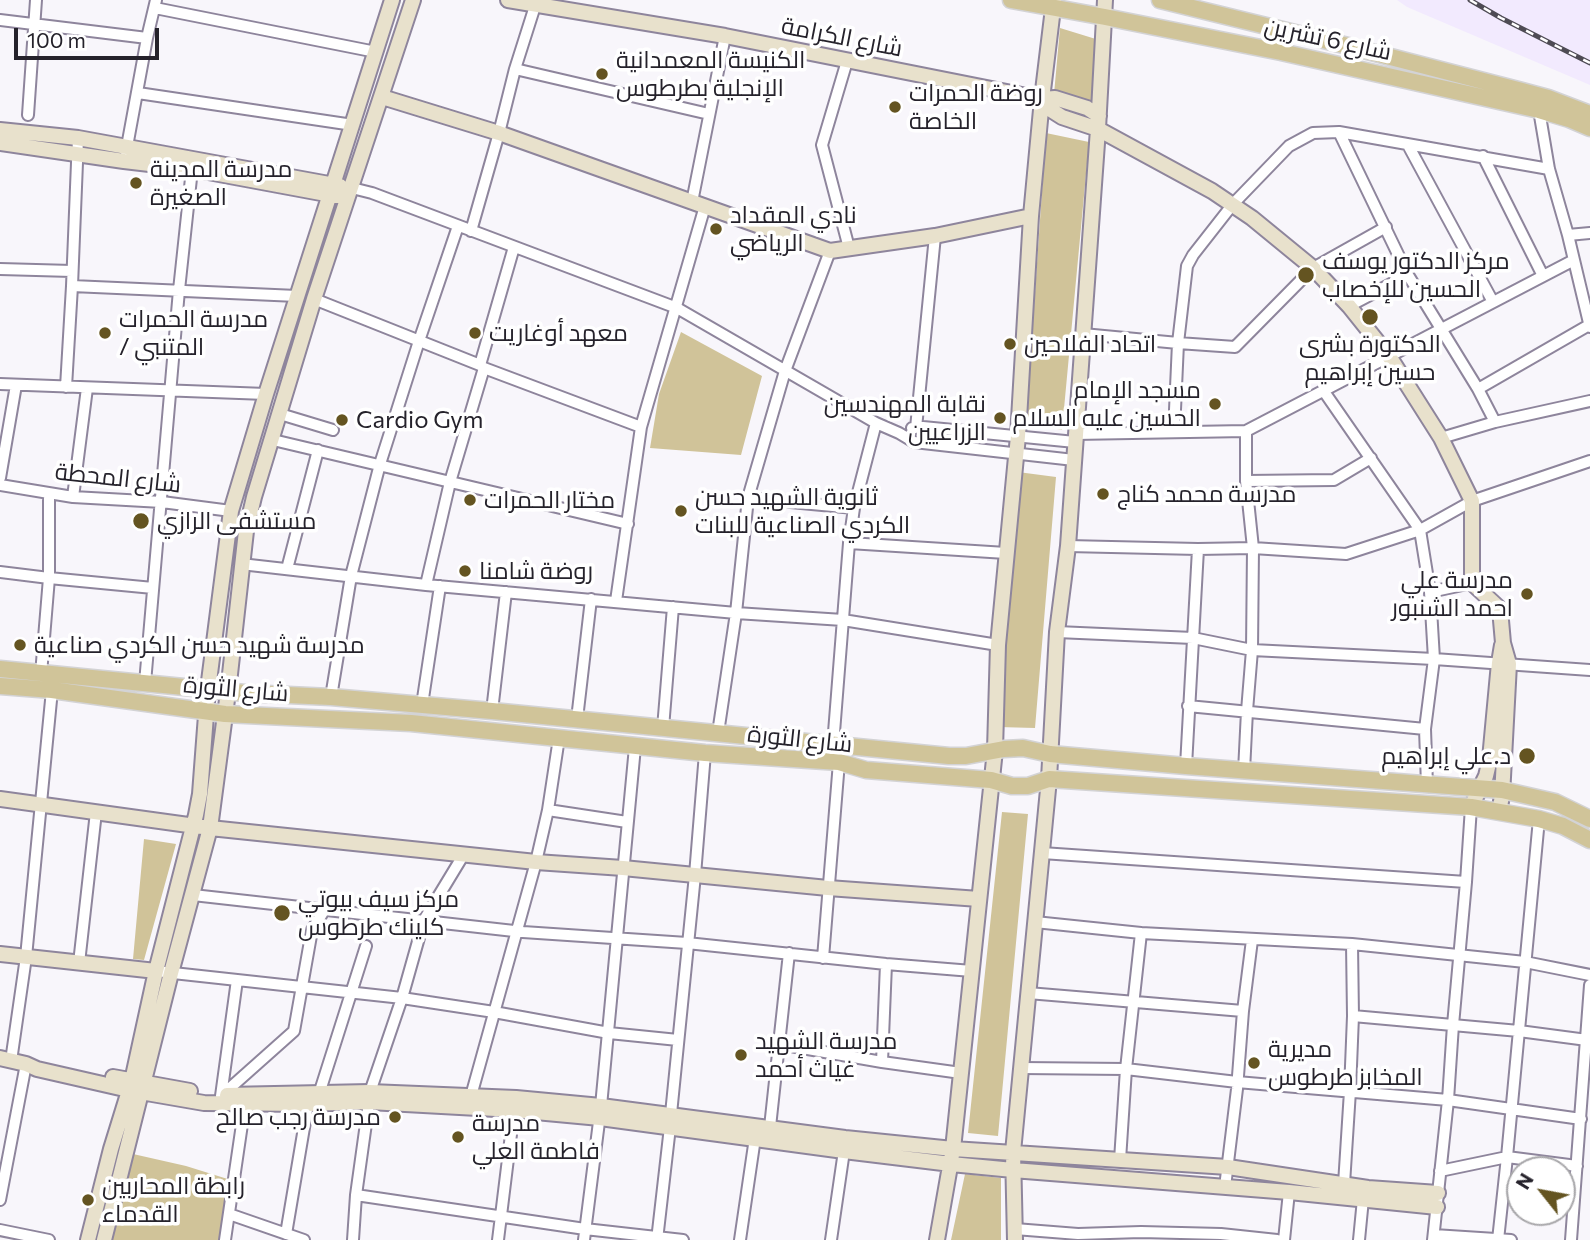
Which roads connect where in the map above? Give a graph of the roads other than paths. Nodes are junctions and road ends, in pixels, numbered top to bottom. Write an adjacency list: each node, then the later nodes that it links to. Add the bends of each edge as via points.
1 (36, 0): 12 (street)
2 (392, 0): 15 (street)
3 (413, 0): 19 (street)
4 (508, 0): 9 (street, شارع الكرامة)
5 (1011, 0): 8 (main road, شارع 6 تشرين)
6 (1160, 0): 23 (main road, شارع 6 تشرين, via 1522,91)
7 (155, 4): 14 (street); 15 (street)
8 (1054, 4): 10 (main road, شارع 6 تشرين); 20 (street)
9 (534, 6): 13 (street, شارع الكرامة); 17 (street)
10 (1105, 8): 21 (main road, شارع 6 تشرين); 25 (street)
11 (0, 20): 12 (street)
12 (34, 24): 14 (street); 24 (street)
13 (725, 36): 16 (street, شارع الكرامة); 22 (street)
14 (147, 38): 18 (street)
15 (376, 52): 26 (street)
16 (847, 61): 20 (street, شارع الكرامة); 51 (street, via 822,145)
17 (515, 69): 22 (street); 30 (street)
18 (138, 93): 26 (street); 35 (street)
19 (382, 97): 30 (street); 40 (street)
20 (1042, 99): 25 (street, شارع الكرامة, via 1081,105 1096,113); 43 (street)
21 (1539, 110): 27 (main road, شارع 6 تشرين); 38 (street)
22 (709, 114): 41 (street)
23 (1590, 114)
24 (28, 115)
25 (1098, 123): 42 (street, شارع الكرامة); 68 (street)
26 (353, 125): 39 (street)
27 (1590, 128)
28 (0, 130): 31 (street)
29 (1339, 131): 33 (street); 42 (street, via 1313,133 1289,146); 45 (street)
30 (499, 133): 41 (street); 46 (street)
31 (78, 138): 34 (street); 35 (street)
32 (0, 143): 34 (street)
33 (1408, 145): 36 (street); 63 (street)
34 (76, 154): 35 (street); 56 (street)
35 (126, 154): 37 (street); 39 (street)
36 (1483, 156): 38 (street); 58 (street)
37 (192, 169): 39 (street); 60 (street)
38 (1549, 169): 48 (street)
39 (332, 190): 40 (street); 61 (street)
40 (350, 193): 44 (street, via 372,193); 62 (street)
41 (698, 204): 52 (street); 65 (street)
42 (1233, 204): 54 (street, شارع الكرامة); 70 (street, via 1187,265)
43 (1031, 216): 49 (street); 92 (street)
44 (458, 226): 46 (street); 69 (street)
45 (1386, 227): 54 (street); 57 (street)
46 (471, 231): 50 (street)
47 (1590, 233): 48 (street)
48 (1568, 235): 53 (street)
49 (935, 236): 51 (street); 87 (street)
50 (514, 247): 65 (street); 72 (street)
51 (849, 248): 52 (street)
52 (831, 251): 73 (street)
53 (1574, 260): 58 (street); 66 (street)
54 (1313, 268): 64 (street, شارع الكرامة); 70 (street, via 1236,347)
55 (0, 269): 56 (street)
56 (72, 271): 59 (street)
57 (1408, 275): 64 (street); 67 (street)
58 (1543, 276): 63 (street)
59 (72, 286): 60 (street); 76 (street)
60 (179, 290): 61 (street); 80 (street)
61 (297, 296): 81 (street)
62 (314, 299): 69 (street); 83 (street)
63 (1493, 302): 67 (street)
64 (1349, 306): 71 (street, شارع الكرامة)
65 (677, 308): 73 (street); 86 (street)
66 (1590, 326): 78 (street)
67 (1441, 329): 71 (street); 78 (street)
68 (1083, 334): 70 (street); 93 (street)
69 (419, 341): 72 (street); 101 (street)
70 (1178, 344): 90 (street)
71 (1389, 356): 79 (street); 94 (street, شارع الكرامة)
72 (482, 367): 86 (street); 104 (street)
73 (785, 371): 85 (street); 108 (street)
74 (0, 384): 75 (street)
75 (16, 385): 76 (street); 102 (street)
76 (66, 387): 77 (street)
77 (87, 388): 80 (street); 107 (street)
78 (1478, 389): 84 (street)
79 (1323, 390): 89 (street); 98 (street)
80 (171, 391): 81 (street); 110 (street)
81 (266, 394): 112 (street)
82 (1590, 401): 84 (street)
83 (281, 414): 88 (street); 95 (street)
84 (1495, 422): 94 (street)
85 (876, 423): 91 (street); 111 (street)
86 (641, 428): 113 (street)
87 (916, 428): 91 (street); 92 (street)
88 (333, 430)
89 (1246, 431): 90 (street); 103 (street)
90 (1174, 432): 93 (street)
91 (900, 433): 97 (street, via 919,444)
92 (1018, 436): 93 (street); 97 (street)
93 (1075, 438): 99 (street)
94 (1441, 438): 109 (street, شارع الكرامة)
95 (273, 440): 96 (street); 120 (street, via 254,497)
96 (318, 450): 101 (street); 121 (street)
97 (1016, 454): 99 (street); 119 (street)
98 (1371, 458): 103 (street, via 1334,480); 114 (street)
99 (1073, 460): 116 (street)
100 (1590, 461): 109 (street)
101 (380, 464): 104 (street); 123 (street)
102 (0, 478)
103 (1246, 481): 117 (street)
104 (450, 482): 113 (street); 126 (street)
105 (0, 485): 106 (street, شارع المحطة)
106 (49, 493): 107 (street, شارع المحطة); 124 (street)
107 (73, 497): 110 (street, شارع المحطة)
108 (748, 498): 111 (street); 134 (street)
109 (1472, 501): 114 (street); 125 (street)
110 (162, 502): 112 (street, شارع المحطة); 128 (street)
111 (854, 508): 115 (street)
112 (231, 511): 147 (street)
113 (628, 524): 132 (street)
114 (1420, 530): 117 (street, via 1346,554); 130 (street)
115 (849, 543): 119 (street); 135 (street)
116 (1068, 546): 118 (street); 136 (street)
117 (1253, 548): 118 (street); 139 (street)
118 (1198, 549): 137 (street)
119 (1006, 553): 138 (street)
120 (242, 564): 121 (street); 149 (street)
121 (287, 569): 123 (street)
122 (0, 572): 124 (street)
123 (351, 576): 126 (street); 150 (street)
124 (49, 578): 128 (street); 144 (street)
125 (1472, 583): 130 (street); 141 (street, via 1500,609)
126 (426, 585): 127 (street)
127 (440, 586): 129 (street); 151 (street)
128 (153, 588): 145 (street)
129 (506, 592): 131 (street); 153 (street)
130 (1430, 592): 140 (street)
131 (591, 599): 132 (street); 157 (street)
132 (616, 601): 133 (street)
133 (673, 607): 134 (street); 158 (street)
134 (736, 613): 135 (street); 160 (street)
135 (843, 620): 138 (street); 162 (street)
136 (1057, 632): 137 (street); 166 (street)
137 (1193, 638): 139 (street); 152 (street)
138 (998, 645): 164 (street)
139 (1252, 650): 140 (street); 154 (street)
140 (1434, 659): 141 (street); 159 (street)
141 (1504, 664): 143 (street); 173 (street); 174 (street)
142 (0, 669): 144 (main road, شارع الثورة)
143 (1590, 670)
144 (41, 674): 145 (main road, شارع الثورة)
145 (145, 682): 147 (main road, شارع الثورة)
146 (0, 686): 148 (main road, شارع الثورة)
147 (208, 689): 149 (main road, شارع الثورة); 155 (street)
148 (52, 690): 155 (main road, شارع الثورة); 176 (street)
149 (228, 692): 150 (main road, شارع الثورة); 156 (street)
150 (331, 697): 151 (main road, شارع الثورة)
151 (422, 705): 153 (main road, شارع الثورة)
152 (1188, 706): 154 (street); 168 (street)
153 (492, 711): 157 (main road, شارع الثورة)
154 (1247, 711): 159 (street); 169 (street)
155 (206, 712): 156 (main road, شارع الثورة); 184 (street)
156 (225, 714): 161 (main road, شارع الثورة, via 411,723); 185 (street)
157 (578, 719): 158 (main road, شارع الثورة)
158 (663, 728): 160 (main road, شارع الثورة)
159 (1425, 729): 172 (street)
160 (718, 733): 162 (main road, شارع الثورة)
161 (559, 738): 163 (main road, شارع الثورة); 178 (street)
162 (833, 745): 164 (main road, شارع الثورة, via 949,756)
163 (635, 747): 165 (main road, شارع الثورة); 183 (street)
164 (995, 751): 166 (main road, شارع الثورة, via 1023,748); 170 (street)
165 (705, 753): 167 (main road, شارع الثورة); 191 (street)
166 (1050, 754): 168 (main road, شارع الثورة); 171 (street)
167 (839, 762): 170 (main road, شارع الثورة, via 866,770); 193 (street)
168 (1186, 766): 169 (main road, شارع الثورة)
169 (1244, 771): 172 (main road, شارع الثورة)
170 (991, 779): 171 (main road, شارع الثورة, via 1020,787); 195 (street)
171 (1049, 779): 177 (main road, شارع الثورة); 187 (street)
172 (1427, 785): 173 (main road, شارع الثورة)
173 (1481, 789): 174 (main road, شارع الثورة); 177 (street)
174 (1502, 790): 180 (street); 182 (main road, شارع الثورة, via 1555,802)
175 (0, 799): 176 (street)
176 (40, 804): 179 (street); 209 (street)
177 (1471, 807): 180 (main road, شارع الثورة); 192 (street)
178 (548, 810): 183 (street); 189 (street)
179 (96, 812): 184 (street); 211 (street)
180 (1499, 812): 181 (main road, شارع الثورة)
181 (1539, 818): 186 (main road, شارع الثورة); 212 (street)
182 (1590, 819)
183 (627, 822): 190 (street)
184 (194, 825): 185 (street); 215 (street)
185 (210, 828): 188 (street); 194 (street)
186 (1590, 840)
187 (1042, 853): 192 (street); 198 (street)
188 (464, 854): 189 (street); 197 (street)
189 (536, 862): 190 (street); 199 (street)
190 (623, 868): 191 (street); 201 (street)
191 (695, 875): 193 (street); 203 (street)
192 (1466, 882): 208 (street)
193 (828, 888): 195 (street); 210 (street)
194 (193, 895): 196 (street); 215 (street)
195 (979, 899): 214 (street)
196 (325, 909): 197 (street); 219 (street, via 312,930)
197 (424, 920): 199 (street); 222 (street)
198 (1035, 922): 200 (street); 221 (street)
199 (518, 932): 201 (street); 225 (street)
200 (1141, 933): 202 (street); 223 (street)
201 (617, 938): 203 (street); 229 (street)
202 (1252, 940): 204 (street); 224 (street)
203 (687, 943): 206 (street); 230 (street)
204 (1352, 944): 208 (street); 226 (street)
205 (366, 946): 220 (street)
206 (789, 953): 210 (street); 232 (street)
207 (0, 954): 209 (street)
208 (1460, 955): 212 (street); 227 (street)
209 (26, 957): 211 (street); 234 (street)
210 (823, 958): 213 (street)
211 (79, 962): 215 (street)
212 (1525, 962): 216 (street); 228 (street)
213 (886, 964): 214 (street); 235 (street)
214 (972, 971): 238 (street)
215 (164, 972): 217 (street); 233 (street); 241 (street)
216 (1590, 975)
217 (237, 980): 219 (street); 243 (street)
218 (1590, 985): 231 (street)
219 (302, 987): 220 (street); 243 (street, via 294,1031)
220 (351, 993): 222 (street); 247 (street)
221 (1028, 993): 223 (street); 236 (street)
222 (402, 998): 225 (street); 245 (street)
223 (1135, 1002): 224 (street); 237 (street)
224 (1243, 1011): 240 (street)
225 (494, 1012): 229 (street); 244 (street)
226 (1353, 1016): 227 (street); 242 (street)
227 (1453, 1024): 228 (street); 248 (street)
228 (1519, 1031): 231 (street); 249 (street)
229 (609, 1033): 230 (street); 251 (street)
230 (678, 1040): 253 (street)
231 (1587, 1040): 252 (street)
232 (779, 1044): 235 (street); 254 (street)
233 (136, 1058): 239 (street); 241 (street)
234 (12, 1061): 239 (street); 241 (street); 272 (street)
235 (882, 1062): 238 (street)
236 (1021, 1068): 237 (street); 257 (street)
237 (1126, 1069): 240 (street); 261 (street)
238 (961, 1073): 259 (street)
239 (110, 1077): 241 (street)
240 (1237, 1082): 242 (street); 264 (street)
241 (136, 1087): 243 (street); 246 (street, via 204,1103); 274 (street)
242 (1350, 1091): 248 (street); 267 (street)
243 (221, 1096): 246 (street)
244 (471, 1096): 245 (street); 251 (street, via 516,1098)
245 (369, 1097): 247 (street); 250 (street); 270 (street)
246 (246, 1099): 247 (street); 275 (street)
247 (314, 1099): 278 (street)
248 (1448, 1100): 249 (street); 266 (street)
249 (1512, 1108): 252 (street); 258 (street)
250 (514, 1110): 251 (street); 276 (street)
251 (601, 1112): 253 (street); 279 (street)
252 (1581, 1119): 263 (street)
253 (670, 1120): 254 (street); 255 (street); 284 (street)
254 (770, 1128): 259 (street)
255 (755, 1138): 256 (street); 295 (street)
256 (844, 1151): 259 (street); 296 (street)
257 (1013, 1152): 259 (street); 261 (street); 265 (street)
258 (1507, 1156)
259 (952, 1157): 265 (street); 297 (street)
260 (1506, 1157): 266 (street)
261 (1120, 1160): 264 (street)
262 (1506, 1166): 286 (street)
263 (1577, 1166): 302 (street)
264 (1227, 1167): 267 (street); 268 (street)
265 (1013, 1170): 268 (street); 280 (street)
266 (1440, 1171): 273 (street)
267 (1344, 1185): 273 (street)
268 (1226, 1186): 269 (street)
269 (1289, 1192): 271 (street); 299 (street)
270 (356, 1195): 276 (street); 292 (street)
271 (1363, 1199): 273 (street); 300 (street)
272 (0, 1200)
273 (1437, 1200): 285 (street)
274 (105, 1206): 288 (street); 289 (street)
275 (229, 1214): 278 (street); 290 (street)
276 (501, 1215): 279 (street); 293 (street)
277 (0, 1230): 287 (street)
278 (286, 1234): 291 (street)
279 (584, 1234): 284 (street)
280 (1015, 1235): 282 (street)
281 (1141, 1236): 282 (street); 283 (street)
282 (1078, 1237)
283 (1221, 1237): 298 (street)
284 (657, 1238): 294 (street)
285 (1434, 1238): 286 (street)
286 (1498, 1239): 301 (street)
287 (49, 1240)
288 (88, 1240)
289 (104, 1240)
290 (225, 1240)
291 (304, 1240)
292 (353, 1240)
293 (498, 1240)
294 (683, 1240)
295 (740, 1240)
296 (831, 1240)
297 (937, 1240)
298 (1277, 1240)
299 (1284, 1240)
300 (1359, 1240)
301 (1511, 1240)
302 (1571, 1240)

